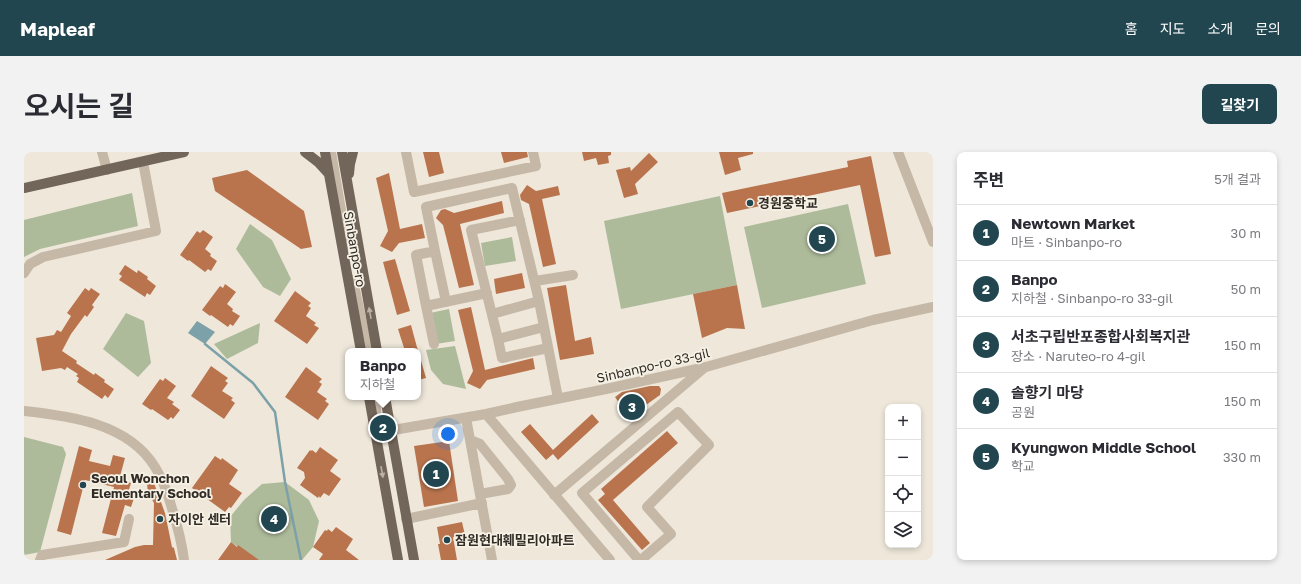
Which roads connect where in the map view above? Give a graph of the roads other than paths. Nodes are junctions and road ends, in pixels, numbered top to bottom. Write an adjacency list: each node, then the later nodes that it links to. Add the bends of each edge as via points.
1 (102, 152): 12 (street)
2 (184, 152): 11 (main road)
3 (305, 152): 13 (main road)
4 (325, 152): 13 (main road, Sinbanpo-ro)
5 (331, 152): 25 (street)
6 (342, 152): 16 (main road, Sinbanpo-ro)
7 (353, 152): 16 (main road)
8 (406, 152): 9 (street, via 414,192 536,166)
9 (533, 152)
10 (898, 152): 20 (street)
11 (143, 162): 12 (main road); 23 (street, via 156,231 43,257 30,264)
12 (107, 170): 15 (main road)
13 (328, 174): 22 (main road, Sinbanpo-ro)
14 (24, 181): 15 (main road)
15 (37, 186): 17 (main road); 18 (main road)
16 (348, 186): 38 (main road, Sinbanpo-ro, one-way to 16)
17 (24, 188)
18 (24, 194)
19 (520, 220): 21 (street, via 512,188 426,206); 26 (street); 27 (street, via 471,230)
20 (933, 242)
21 (435, 251): 29 (street); 30 (street, via 416,255)
22 (343, 256): 25 (street); 36 (main road, Sinbanpo-ro)
23 (24, 273)
24 (573, 275): 26 (street)
25 (352, 276): 37 (street)
26 (535, 282): 28 (street)
27 (487, 293): 29 (street); 32 (street)
28 (539, 301): 32 (street); 33 (street)
29 (446, 302): 30 (street)
30 (426, 306): 35 (street)
31 (933, 307): 40 (street, Sinbanpo-ro 33-gil, via 873,320)
32 (492, 314): 34 (street)
33 (544, 327): 34 (street); 39 (street)
34 (498, 339): 39 (street, via 502,358)
35 (434, 344)
36 (359, 348)
37 (367, 348)
38 (376, 348)
39 (548, 348): 41 (street)
40 (706, 367): 41 (street, Sinbanpo-ro 33-gil); 51 (street)
41 (558, 398): 46 (street, Sinbanpo-ro 33-gil)
42 (370, 400): 49 (main road)
43 (376, 400): 49 (street)
44 (385, 400): 48 (main road)
45 (24, 410): 56 (street, via 72,417 118,433 132,441 154,466 162,482 170,502)
46 (486, 414): 47 (street, Sinbanpo-ro 33-gil); 51 (street)
47 (466, 418): 48 (street, Sinbanpo-ro 33-gil); 50 (street)
48 (390, 430): 49 (street, Sinbanpo-ro 33-gil); 54 (main road); 58 (street, via 391,448)
49 (376, 433): 57 (main road, one-way to 57)
50 (470, 440): 52 (street); 52 (street, via 480,444 511,486)
51 (554, 495): 60 (street)
52 (481, 498): 54 (street); 59 (street)
53 (130, 519): 55 (street, via 124,542 42,555)
54 (406, 519): 58 (main road)
55 (40, 560)
56 (184, 560)
57 (398, 560)
58 (413, 560)
59 (492, 560)
60 (610, 560)
61 (640, 560): 61 (street, via 671,534 647,507 709,445 678,412 582,493)

